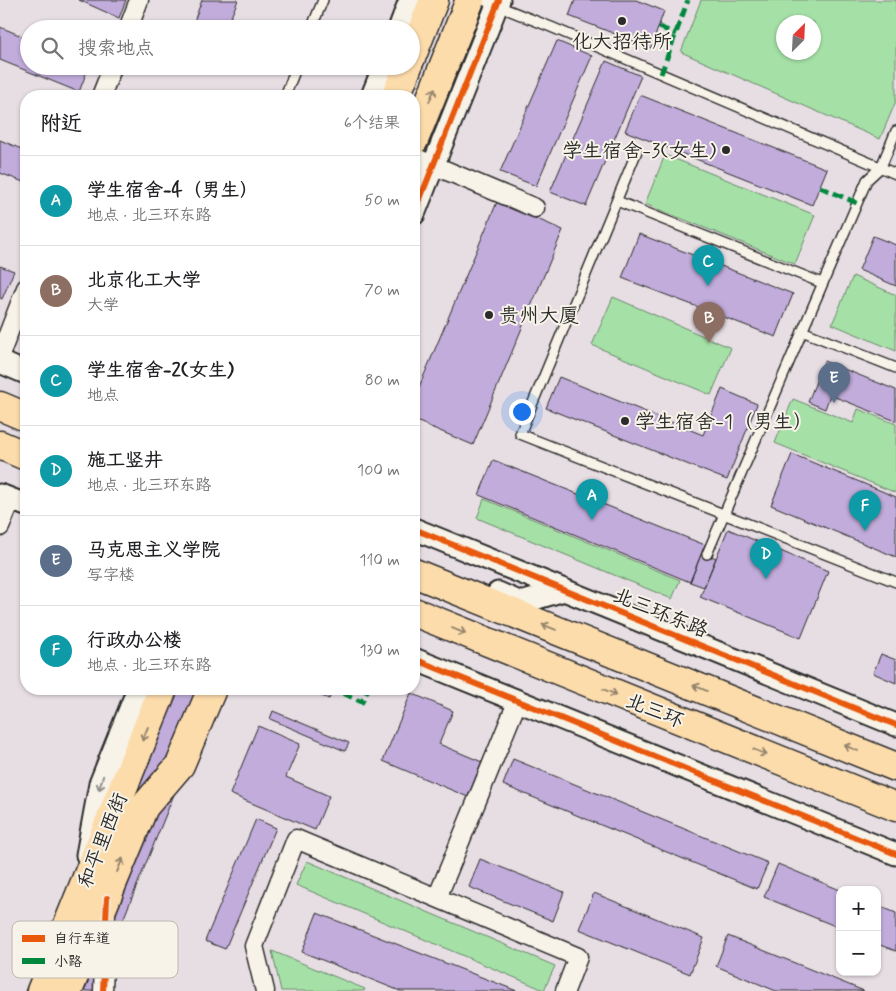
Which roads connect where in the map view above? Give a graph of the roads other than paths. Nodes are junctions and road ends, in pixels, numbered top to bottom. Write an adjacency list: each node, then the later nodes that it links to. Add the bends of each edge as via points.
1 (139, 0): 7 (street)
2 (323, 0): 8 (lane)
3 (410, 0): 9 (street)
4 (434, 0): 10 (main road)
5 (470, 0): 19 (main road, one-way to 5)
6 (493, 2): 23 (street); 24 (lane)
7 (131, 20)
8 (315, 20)
9 (402, 20)
10 (420, 35)
11 (109, 75): 15 (street)
12 (293, 75): 16 (lane)
13 (380, 75): 17 (street)
14 (404, 75): 18 (main road)
15 (103, 90)
16 (287, 90)
17 (374, 90)
18 (398, 90)
19 (420, 125)
20 (896, 131): 24 (lane)
21 (638, 151): 27 (lane)
22 (420, 159): 23 (street)
23 (434, 164): 26 (street); 28 (street)
24 (881, 167): 25 (lane); 29 (lane, via 867,180)
25 (896, 174)
26 (420, 199)
27 (617, 201): 29 (lane); 41 (lane, via 520,434)
28 (535, 208)
29 (822, 283): 31 (lane)
30 (20, 303): 32 (street)
31 (802, 331): 34 (lane); 41 (lane)
32 (0, 355)
33 (0, 362): 35 (street)
34 (896, 368)
35 (20, 370)
36 (0, 406): 37 (main road)
37 (20, 414)
38 (0, 445): 39 (main road)
39 (20, 453)
40 (13, 500): 42 (street)
41 (723, 515): 44 (lane); 47 (lane)
42 (0, 528)
43 (420, 531): 48 (street, 北三环东路)
44 (707, 554)
45 (420, 561): 48 (street, via 521,603)
46 (420, 575): 56 (main road, 北三环, one-way to 46)
47 (896, 582)
48 (564, 590): 55 (street, 北三环东路)
49 (420, 614): 57 (main road, 北三环, one-way to 57)
50 (420, 661): 54 (street)
51 (136, 695): 59 (street, one-way to 59, via 100,784)
52 (161, 695): 59 (main road, 和平里西街, one-way to 59)
53 (209, 695): 60 (main road, 和平里西街, one-way to 53, via 144,807 180,765)
54 (518, 700): 58 (street); 61 (street)
55 (896, 725)
56 (896, 767)
57 (896, 807)
58 (896, 854)
59 (80, 894): 62 (main road, 和平里西街)
60 (107, 898): 63 (main road, 和平里西街); 64 (street)
61 (437, 898): 71 (street, via 296,839 254,946); 72 (street, via 578,958)
62 (69, 921)
63 (97, 921)
64 (106, 921)
65 (46, 978): 68 (main road, 和平里西街)
66 (73, 978): 69 (main road, 和平里西街)
67 (104, 978): 70 (street)
68 (41, 991)
69 (68, 991)
70 (103, 991)
71 (265, 991)
72 (564, 991)

